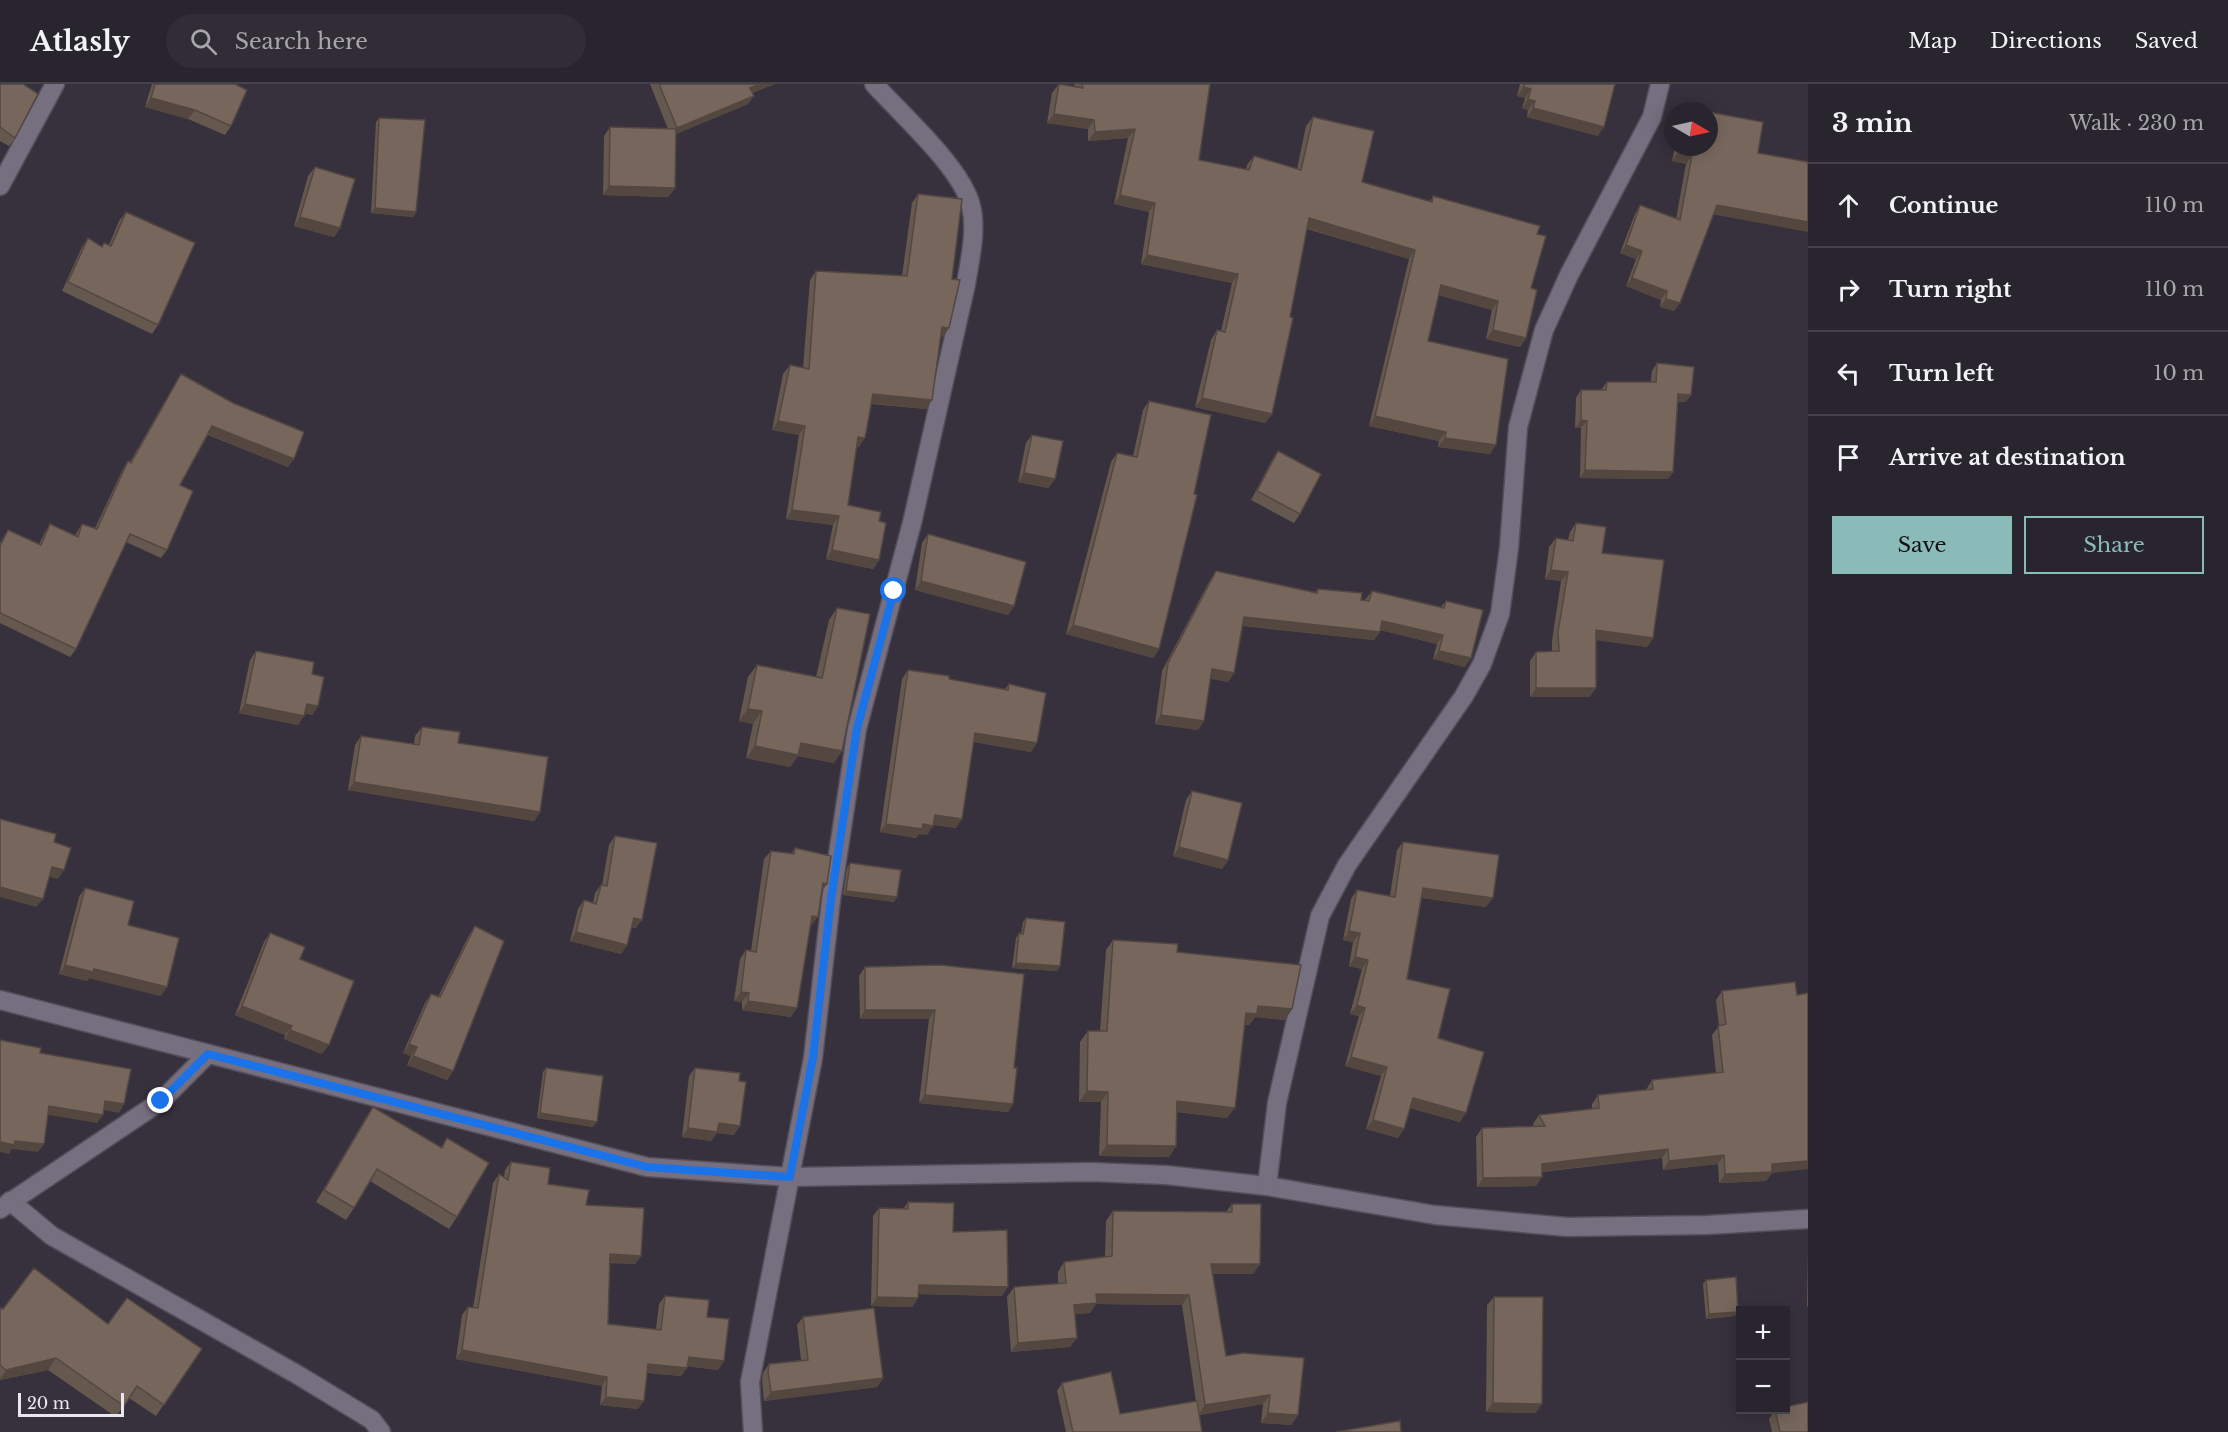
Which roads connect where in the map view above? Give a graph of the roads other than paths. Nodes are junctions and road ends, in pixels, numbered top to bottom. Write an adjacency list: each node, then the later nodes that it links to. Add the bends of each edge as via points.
1 (55, 84): 4 (street)
2 (874, 84): 7 (street, via 948,164 965,188 972,208 972,245 912,523 857,729 831,900 813,1058)
3 (1660, 84): 8 (street, via 1652,117 1559,293 1544,330 1518,427 1509,548 1493,637 1464,696 1347,865 1320,916 1277,1103)
4 (0, 186)
5 (0, 1000): 6 (street)
6 (208, 1054): 7 (street, via 647,1167); 9 (street, via 161,1101)
7 (790, 1177): 8 (street, via 1091,1172); 12 (street, via 750,1382)
8 (1267, 1186): 10 (street, via 1435,1215 1567,1227)
9 (5, 1205): 11 (street, via 52,1236 298,1375 372,1420)
10 (1808, 1219)
11 (381, 1432)
12 (753, 1432)

